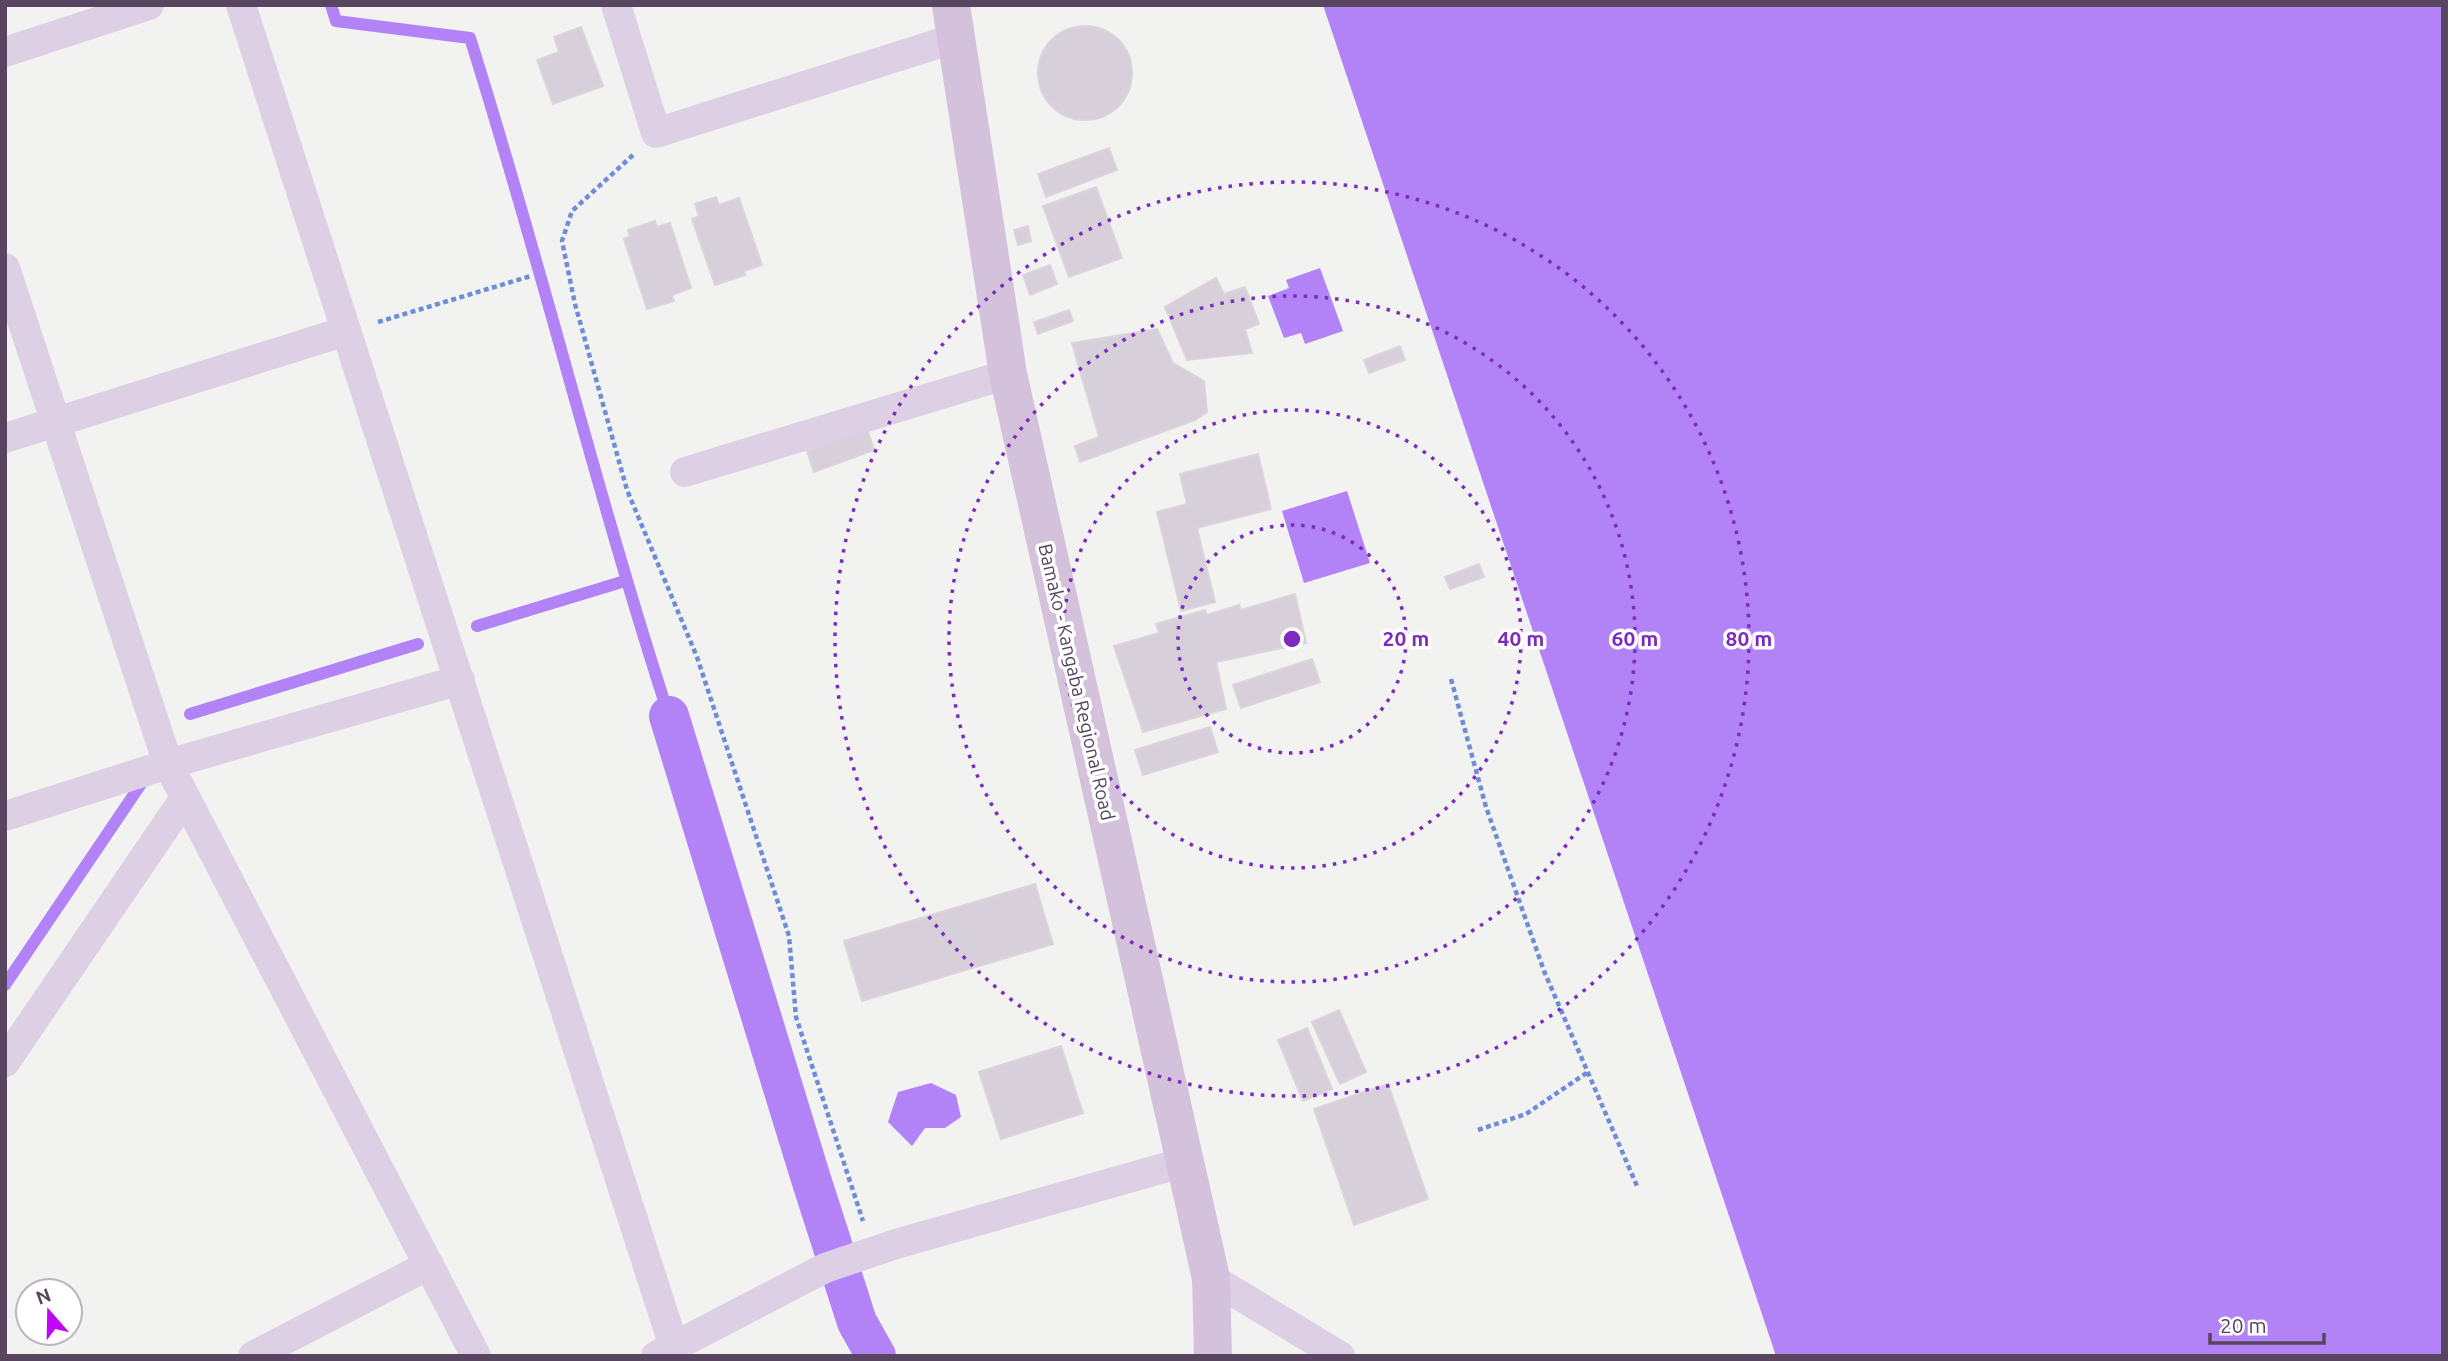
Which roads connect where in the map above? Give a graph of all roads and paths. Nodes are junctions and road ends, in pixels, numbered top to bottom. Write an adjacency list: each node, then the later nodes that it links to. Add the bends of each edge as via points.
1 (149, 5): 5 (street)
2 (241, 5): 9 (street)
3 (616, 5): 6 (street)
4 (954, 21): 6 (street); 10 (street, Bamako - Kangaba Regional Road)
5 (5, 52)
6 (656, 133): 24 (path, via 572,211 562,241 627,490 697,657 789,936 796,1017)
7 (5, 268): 11 (street)
8 (531, 276): 9 (path)
9 (346, 331): 11 (street); 15 (street)
10 (1008, 374): 13 (street); 22 (street, Bamako - Kangaba Regional Road)
11 (56, 422): 12 (street); 16 (street)
12 (5, 438)
13 (685, 472)
14 (1451, 679): 20 (path, via 1486,807 1544,971)
15 (460, 680): 16 (street); 28 (street)
16 (168, 764): 17 (street); 18 (street)
17 (185, 798): 19 (street); 25 (street)
18 (5, 816)
19 (5, 1062)
20 (1588, 1072): 21 (path, via 1527,1114); 23 (path)
21 (1478, 1130)
22 (1185, 1162): 24 (street); 26 (street, Bamako - Kangaba Regional Road)
23 (1636, 1186)
24 (885, 1247): 28 (street, via 825,1268)
25 (429, 1265): 29 (street); 30 (street)
26 (1210, 1278): 27 (street, Bamako - Kangaba Regional Road); 31 (street)
27 (1213, 1347)
28 (669, 1353)
29 (253, 1356)
30 (476, 1356)
31 (1340, 1356)

